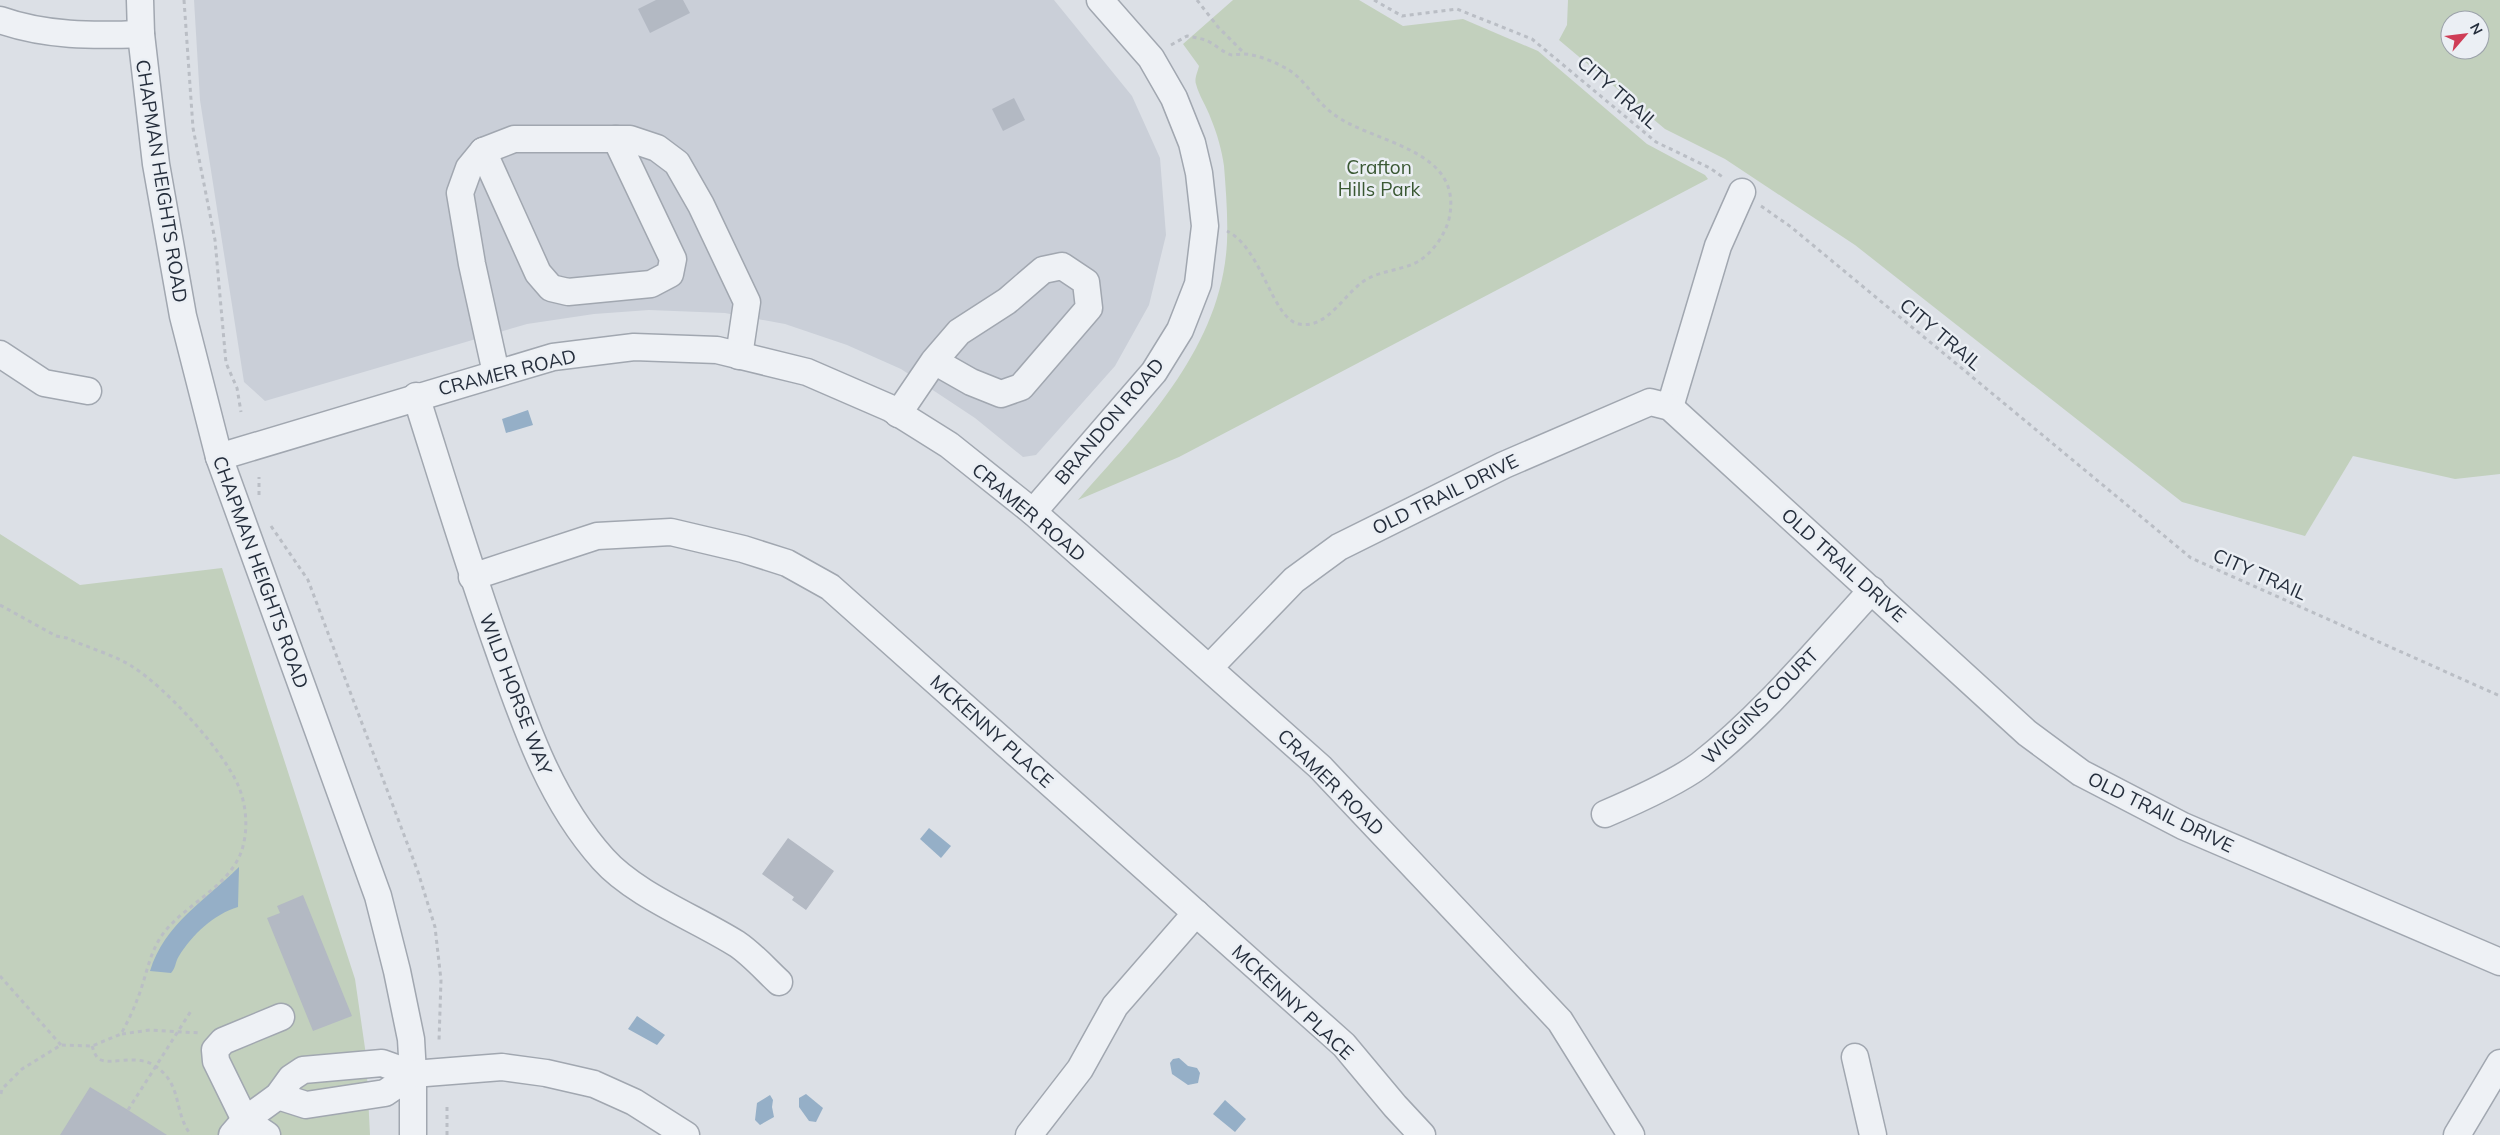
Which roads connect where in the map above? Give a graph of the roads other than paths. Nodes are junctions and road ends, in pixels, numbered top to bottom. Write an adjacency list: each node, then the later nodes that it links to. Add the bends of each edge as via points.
1 (140, 0): 4 (street, CHAPMAN HEIGHTS ROAD)
2 (1100, 0): 17 (street, BRANDON ROAD, via 1151,58 1174,98 1192,143 1204,226 1198,284 1180,330 1154,372)
3 (0, 20): 4 (street, via 49,33)
4 (141, 34): 16 (street, CHAPMAN HEIGHTS ROAD, via 156,164 181,306)
5 (616, 139): 6 (street, via 514,139); 6 (street, via 673,259 670,274 651,284 568,292 551,288 538,273); 9 (street, via 630,139 657,148 677,163 747,302)
6 (483, 151): 11 (street, via 469,168 460,193)
7 (1742, 192): 14 (street, via 1718,246)
8 (0, 354): 12 (street, via 44,383)
9 (740, 356): 11 (street, CRAMER ROAD, via 717,350 634,347 553,357); 15 (street, CRAMER ROAD, via 806,372)
10 (934, 361): 10 (street, via 1001,394 1021,387 1089,308 1086,282 1062,266 1043,270 1007,301 959,332); 15 (street)
11 (496, 373): 13 (street, CRAMER ROAD)
12 (88, 391)
13 (416, 396): 16 (street, CRAMER ROAD); 18 (street, WILD HORSE WAY)
14 (1670, 407): 19 (street, OLD TRAIL DRIVE); 20 (street, OLD TRAIL DRIVE, via 1650,402 1632,409 1504,465 1339,547 1294,580)
15 (898, 414): 17 (street, CRAMER ROAD, via 949,445)
16 (219, 457): 28 (street, CHAPMAN HEIGHTS ROAD, via 378,896 410,1034)
17 (1033, 512): 20 (street, CRAMER ROAD)
18 (472, 576): 22 (street, MCKENNY PLACE, via 597,536 671,532 787,563 830,587); 24 (street, WILD HORSE WAY, via 544,772 582,833 604,861 629,882 739,946)
19 (1872, 590): 21 (street, WIGGINS COURT, via 1765,706 1699,766); 23 (street, OLD TRAIL DRIVE, via 2027,733 2081,773 2183,826)
20 (1210, 667): 36 (street, CRAMER ROAD, via 1320,766 1560,1021)
21 (1605, 814)
22 (1196, 913): 34 (street, via 1115,1006 1080,1069); 35 (street, MCKENNY PLACE, via 1344,1044)
23 (2500, 962)
24 (779, 982)
25 (281, 1017): 30 (street, via 223,1041 215,1050 216,1062)
26 (1855, 1057): 37 (street)
27 (2500, 1063): 38 (street)
28 (413, 1074): 29 (street, via 385,1093 306,1105); 29 (street, via 382,1063 303,1070 291,1078); 32 (street, CHAPMAN HEIGHTS ROAD); 33 (street, via 502,1067 546,1073 594,1084 634,1102)
29 (278, 1096): 30 (street)
30 (239, 1127): 31 (street)
31 (267, 1135)
32 (412, 1135)
33 (686, 1135)
34 (1029, 1135)
35 (1422, 1135)
36 (1632, 1135)
37 (1873, 1135)
38 (2457, 1135)

